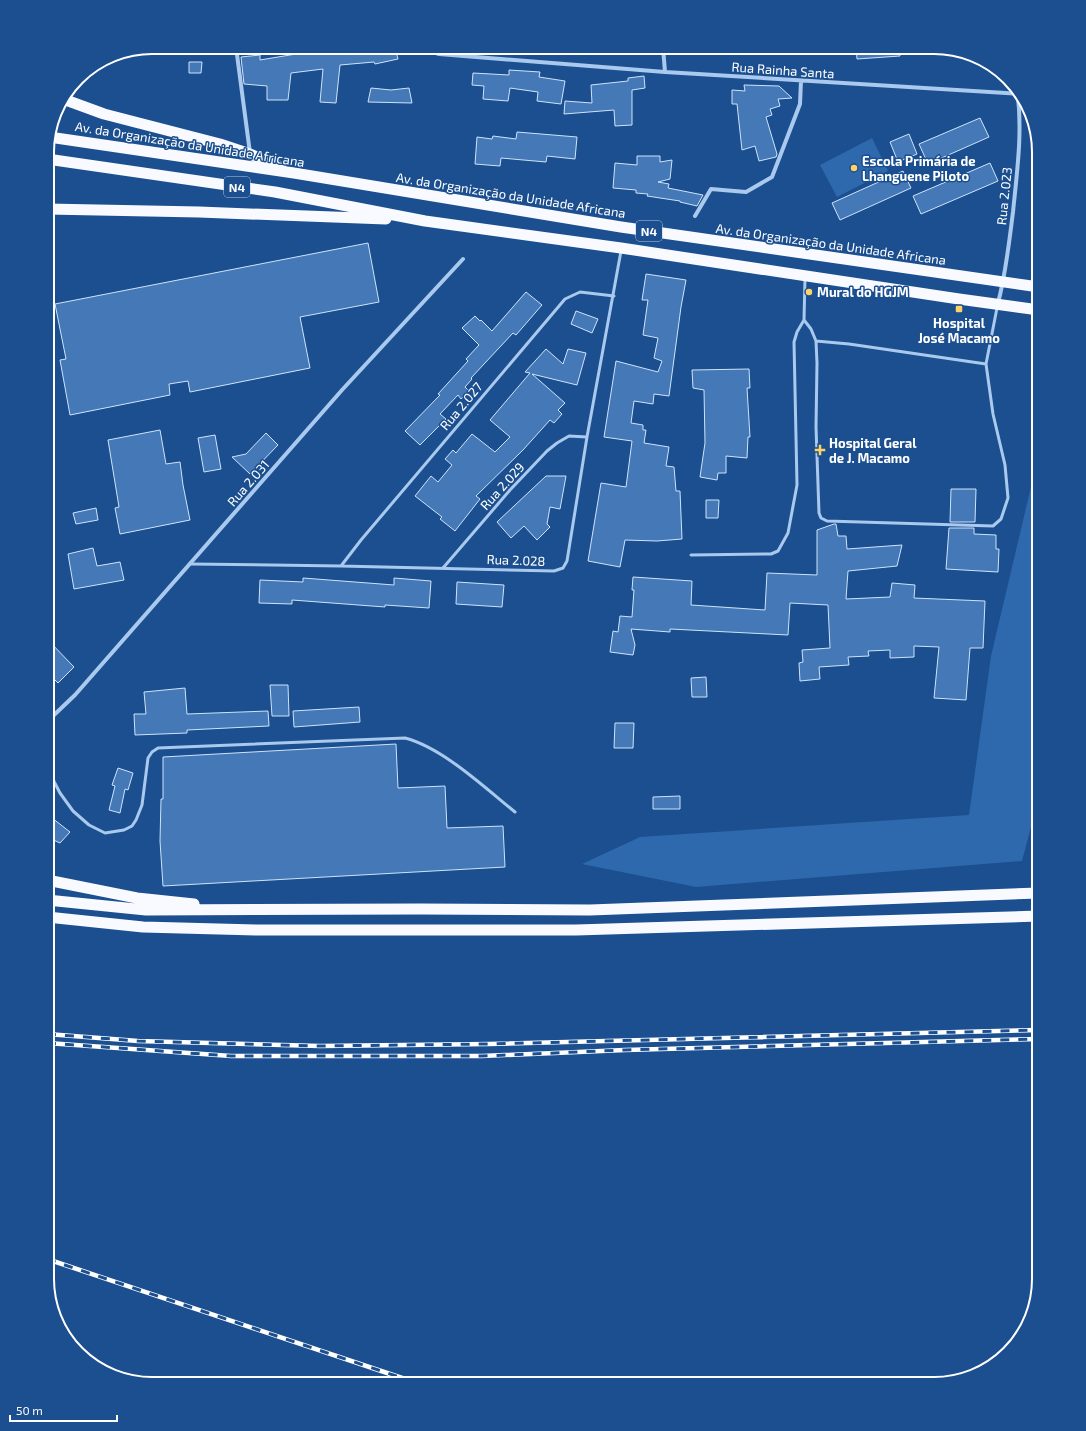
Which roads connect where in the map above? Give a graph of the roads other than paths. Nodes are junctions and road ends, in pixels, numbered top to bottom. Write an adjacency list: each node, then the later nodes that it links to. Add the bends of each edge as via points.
1 (236, 54): 10 (street)
2 (439, 54): 4 (street, Rua Rainha Santa)
3 (664, 54): 4 (street)
4 (665, 72): 5 (street, Rua Rainha Santa)
5 (801, 81): 6 (street, Rua Rainha Santa); 14 (street, via 800,104 772,177 746,192 711,189)
6 (1013, 93)
7 (68, 101): 10 (highway, via 104,114)
8 (1019, 103): 19 (street, Rua 2.023, via 1019,139)
9 (55, 138): 12 (highway, Av. da Organização da Unidade Africana / N4)
10 (250, 154): 12 (highway)
11 (54, 160): 15 (highway, N4, via 275,192)
12 (294, 173): 19 (highway, Av. da Organização da Unidade Africana / N4, via 621,227)
13 (54, 209): 15 (highway)
14 (695, 216)
15 (425, 221): 16 (highway, N4)
16 (621, 248): 18 (highway, N4); 21 (lane, Rua 2.028)
17 (463, 259): 29 (street, Rua 2.031, via 342,390)
18 (805, 276): 22 (highway, N4); 24 (lane)
19 (1004, 282): 20 (highway, Av. da Organização da Unidade Africana / N4); 22 (street, Rua 2.023)
20 (1032, 286)
21 (614, 296): 27 (lane, Rua 2.028); 30 (lane, Rua 2.027, via 580,292 565,299)
22 (998, 304): 23 (highway, N4); 26 (lane)
23 (1032, 309)
24 (804, 320): 25 (lane); 28 (lane, via 794,342 797,485 788,533 782,546 771,554)
25 (816, 341): 26 (lane); 26 (lane, via 819,513 827,522 993,526 1001,519 1008,498 1005,465 993,414)
26 (986, 364)
27 (587, 437): 31 (lane, Rua 2.029, via 569,436 547,451); 31 (lane, Rua 2.028, via 567,561 563,568 554,571)
28 (692, 555)
29 (190, 564): 30 (lane, Rua 2.028); 32 (street, Rua 2.031, via 75,695)
30 (341, 566): 31 (lane, Rua 2.028)
31 (443, 568)
32 (54, 715)
33 (54, 781): 34 (lane, via 73,811 89,825 105,833 124,830 132,826 136,820 142,805 148,758 158,748 405,738 422,744 453,763)
34 (515, 812)
35 (54, 881): 38 (highway, via 137,898)
36 (1032, 893): 38 (highway, via 590,910)
37 (54, 901): 38 (highway, via 146,910)
38 (255, 910)
39 (1032, 916): 40 (highway, via 576,930 258,930 143,927)
40 (54, 918)

